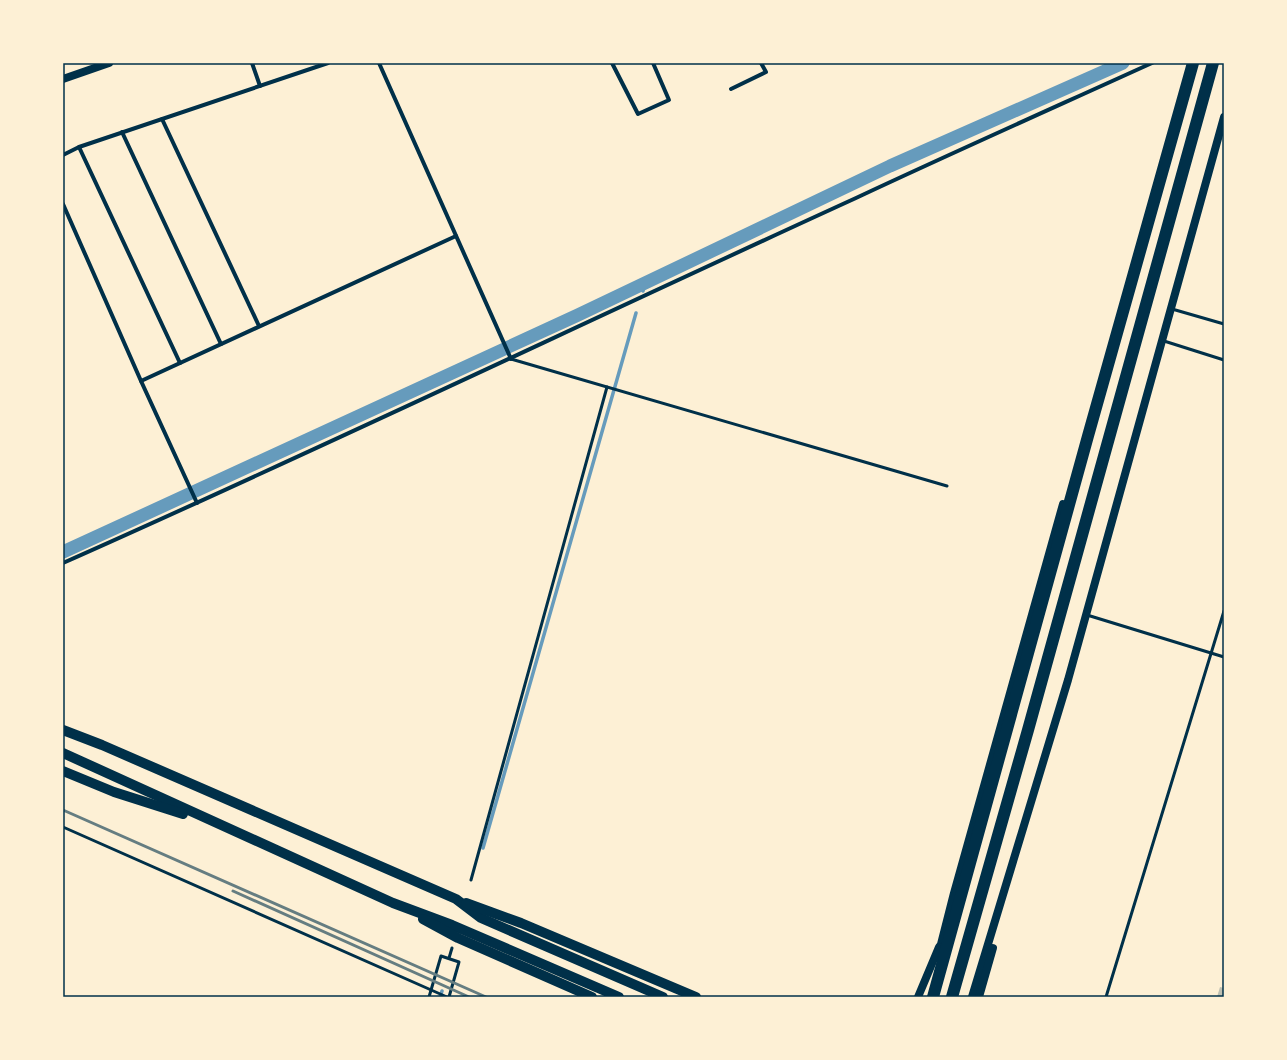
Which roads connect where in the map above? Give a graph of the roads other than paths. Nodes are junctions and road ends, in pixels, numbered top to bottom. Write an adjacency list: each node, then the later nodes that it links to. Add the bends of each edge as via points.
1 (109, 63): 12 (main road)
2 (252, 63): 13 (street)
3 (328, 63): 13 (street)
4 (379, 63): 21 (street)
5 (612, 63): 6 (street, via 638,114 669,100)
6 (653, 63)
7 (760, 63): 14 (street, via 766,72)
8 (1152, 63): 27 (street)
9 (1188, 63): 50 (main road)
10 (1193, 63): 62 (highway)
11 (1213, 63): 63 (highway)
12 (63, 79)
13 (260, 86): 16 (street)
14 (731, 89)
15 (1224, 118): 22 (main road)
16 (162, 119): 17 (street); 24 (street)
17 (122, 132): 18 (street); 26 (street)
18 (79, 147): 19 (street); 29 (street)
19 (63, 155)
20 (63, 204): 30 (street)
21 (456, 236): 24 (street); 27 (street)
22 (1171, 308): 23 (lane); 25 (main road)
23 (1224, 324)
24 (259, 326): 26 (street)
25 (1162, 341): 28 (lane); 36 (main road)
26 (221, 344): 29 (street)
27 (511, 359): 31 (lane); 33 (street)
28 (1224, 360)
29 (180, 362): 30 (street)
30 (141, 380): 33 (street)
31 (607, 387): 32 (lane); 46 (lane)
32 (947, 486)
33 (197, 503): 34 (street)
34 (63, 563)
35 (1224, 611): 37 (lane)
36 (1086, 614): 37 (lane); 49 (main road)
37 (1212, 653): 38 (lane); 66 (lane)
38 (1224, 657)
39 (63, 722): 41 (main road)
40 (63, 730): 41 (main road)
41 (102, 745): 47 (main road)
42 (63, 753): 44 (main road)
43 (63, 771): 44 (main road, via 114,792)
44 (225, 827): 48 (main road)
45 (63, 828): 53 (lane)
46 (471, 880)
47 (456, 900): 58 (main road, via 480,918); 59 (main road, via 521,922)
48 (393, 903): 56 (main road, via 458,938); 57 (main road, via 452,925)
49 (998, 910): 64 (main road); 65 (main road, via 995,941)
50 (944, 933): 60 (main road); 61 (main road)
51 (452, 948): 52 (lane)
52 (449, 958): 53 (lane, via 441,956); 55 (lane, via 459,962)
53 (431, 990): 54 (lane); 55 (lane)
54 (429, 997)
55 (448, 997)
56 (592, 997)
57 (619, 997)
58 (663, 997)
59 (696, 997)
60 (918, 997)
61 (928, 997)
62 (933, 997)
63 (952, 997)
64 (972, 997)
65 (979, 997)
66 (1106, 997)

